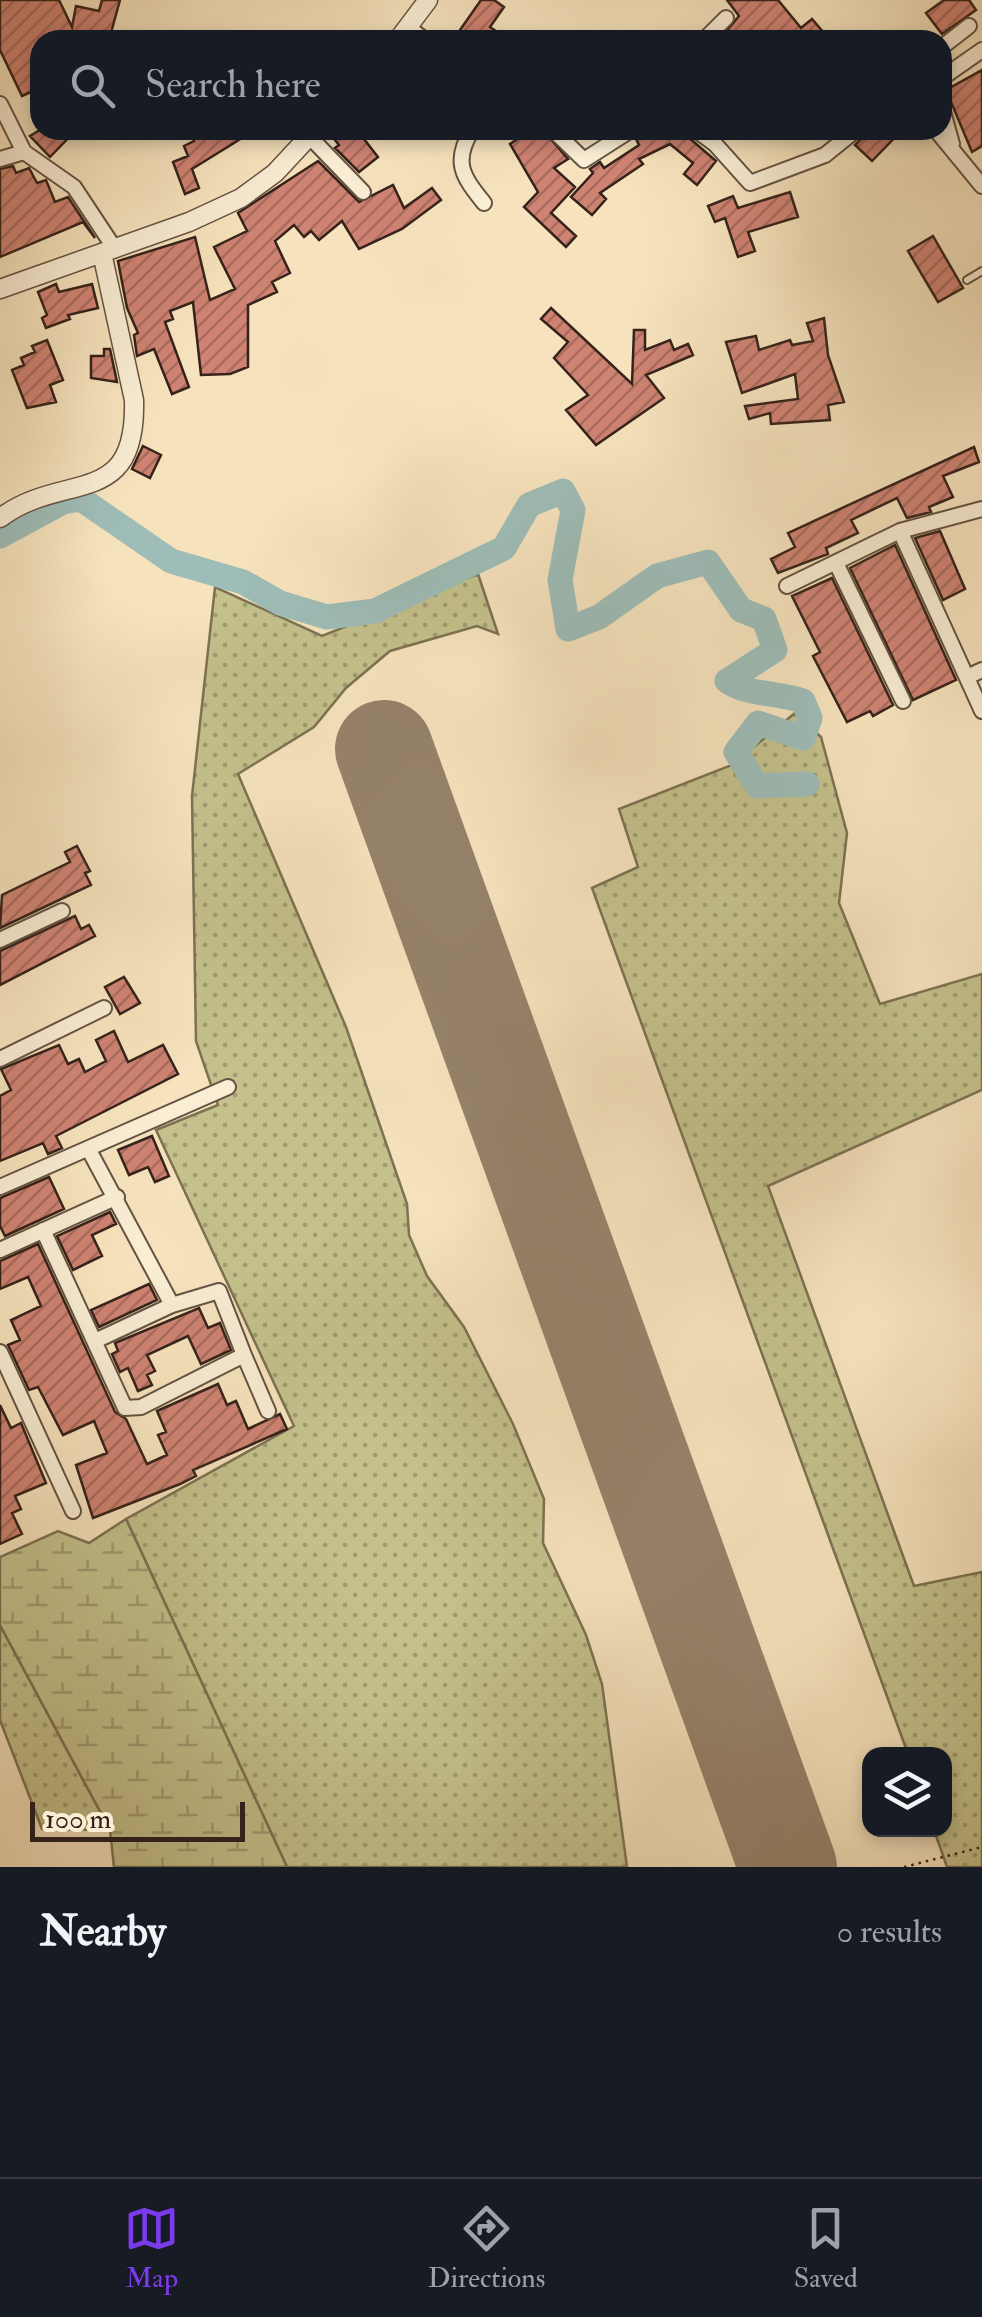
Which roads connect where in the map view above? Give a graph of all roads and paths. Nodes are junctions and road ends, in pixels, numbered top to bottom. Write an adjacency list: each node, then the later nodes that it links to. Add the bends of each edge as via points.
1 (428, 0): 4 (street)
2 (726, 18): 5 (street)
3 (969, 26): 6 (street)
4 (406, 30)
5 (714, 30)
6 (952, 39)
7 (982, 50): 8 (street)
8 (952, 71)
9 (0, 104): 20 (street)
10 (305, 140): 25 (street, via 241,198)
11 (318, 140): 23 (street)
12 (468, 140): 24 (street, via 459,161 462,177)
13 (563, 140): 14 (street, via 584,160)
14 (616, 140)
15 (706, 140): 16 (street, via 750,183 825,155)
16 (844, 140)
17 (947, 140): 19 (street)
18 (952, 140): 19 (street)
19 (953, 145): 22 (street)
20 (24, 152): 21 (street); 25 (street, via 74,186)
21 (0, 160)
22 (982, 186)
23 (363, 192)
24 (484, 203)
25 (108, 249): 28 (street); 30 (street, via 134,400 125,462 114,473)
26 (982, 271): 27 (lane)
27 (967, 280)
28 (0, 289)
29 (982, 509): 31 (street)
30 (0, 518)
31 (900, 532): 32 (street); 35 (street)
32 (836, 562): 33 (street); 36 (street)
33 (787, 586)
34 (982, 670): 35 (street)
35 (966, 677): 37 (street)
36 (903, 701)
37 (982, 711)
38 (62, 910): 39 (street)
39 (0, 940)
40 (104, 1008): 41 (street)
41 (0, 1059)
42 (228, 1087): 43 (street)
43 (90, 1150): 44 (street); 45 (street)
44 (0, 1187)
45 (117, 1197): 46 (street); 48 (street)
46 (43, 1230): 47 (street); 49 (street)
47 (0, 1250)
48 (172, 1305): 49 (street); 51 (street, via 221,1292)
49 (95, 1341): 51 (street, via 129,1410)
50 (0, 1352): 53 (street)
51 (244, 1355): 52 (street)
52 (268, 1411)
53 (73, 1511)
54 (982, 1847): 55 (path)
55 (904, 1867)

